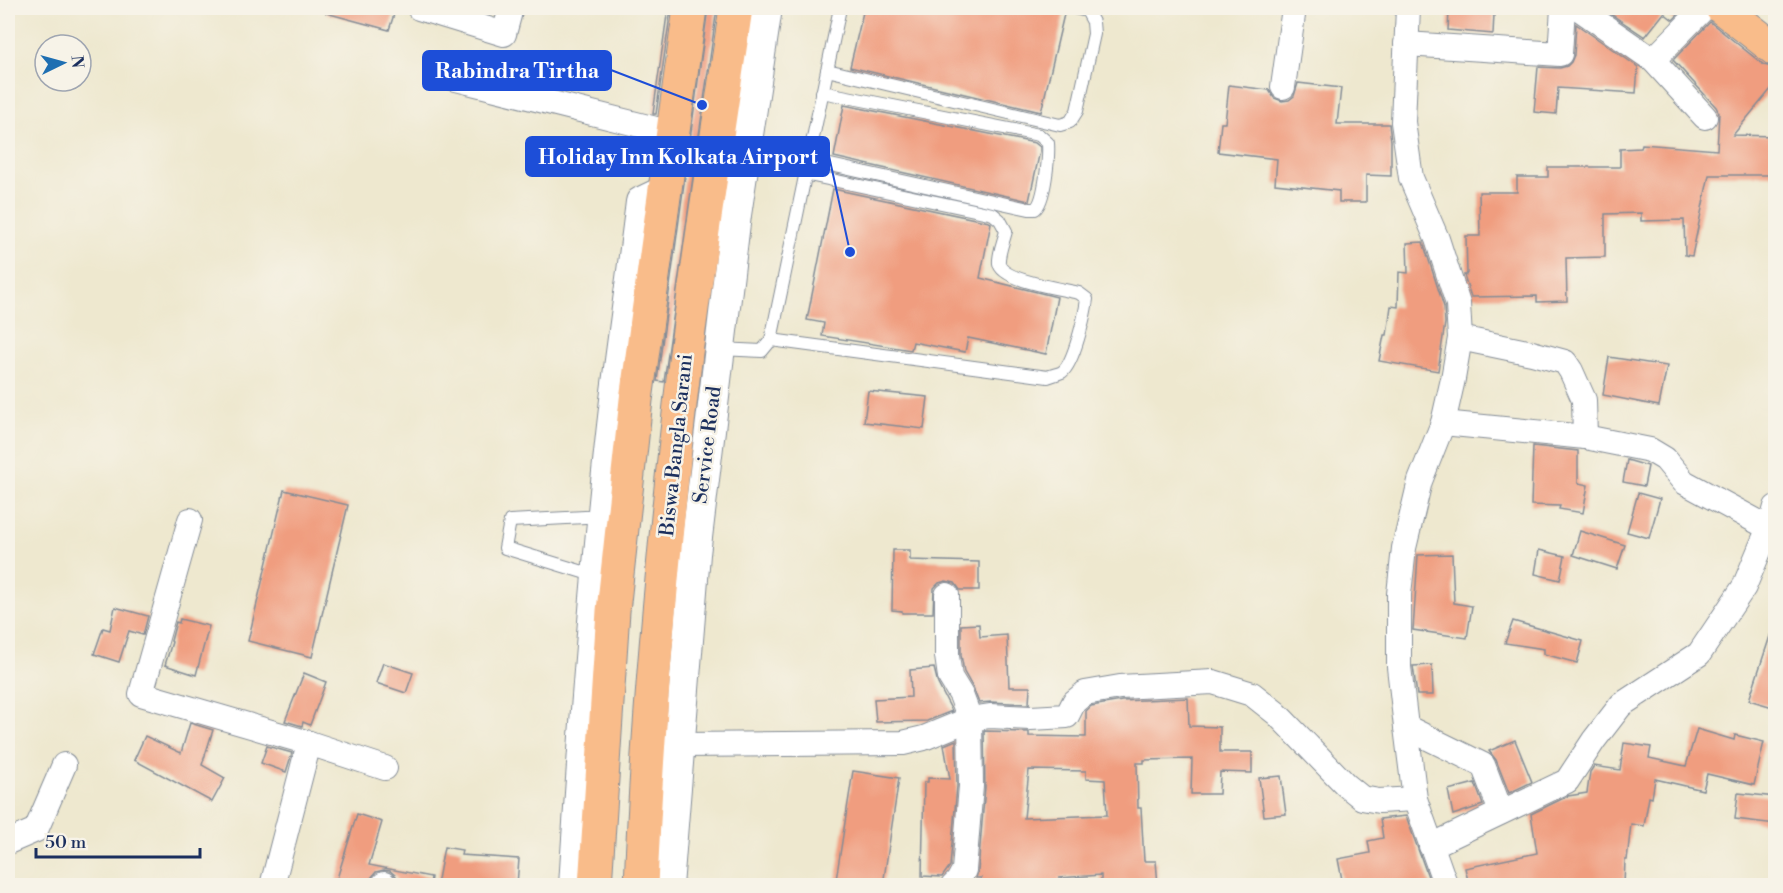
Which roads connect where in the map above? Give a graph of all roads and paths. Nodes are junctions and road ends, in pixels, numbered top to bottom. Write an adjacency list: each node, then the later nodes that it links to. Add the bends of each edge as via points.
1 (419, 8): 2 (street, via 504,33)
2 (511, 8)
3 (690, 8): 24 (main road)
4 (736, 8): 52 (main road, Biswa Bangla Sarani, via 687,352 654,663)
5 (767, 8): 29 (street, Service Road)
6 (840, 8): 19 (lane)
7 (1074, 8): 19 (lane, via 1087,10 1094,34 1077,111 1070,122 1060,125)
8 (1293, 8): 21 (street)
9 (1408, 8): 16 (street)
10 (1563, 8): 16 (street, via 1560,54)
11 (1578, 8): 18 (street)
12 (1704, 8): 18 (street)
13 (1722, 8): 17 (main road)
14 (1760, 8): 15 (main road)
15 (1776, 21)
16 (1406, 44): 27 (street, via 1403,122 1411,178 1437,239 1458,304)
17 (1776, 50)
18 (1653, 60): 23 (street)
19 (827, 70): 22 (lane)
20 (436, 74): 24 (street)
21 (1283, 87)
22 (822, 92): 25 (lane); 25 (lane, via 1040,135 1048,143 1049,152 1041,201 1035,209 1029,209)
23 (1705, 117)
24 (672, 133): 30 (main road)
25 (808, 160): 26 (lane)
26 (804, 174): 28 (lane); 28 (lane, via 993,214 1006,231 999,263 1002,271 1015,278 1080,293 1087,299 1086,310 1069,363 1061,373 1048,377)
27 (1460, 338): 31 (street); 32 (street, via 1565,362 1584,400)
28 (771, 340): 29 (lane, via 762,351)
29 (719, 348): 41 (street, Service Road)
30 (626, 401): 33 (street); 42 (main road, via 614,611)
31 (1443, 423): 32 (street); 39 (street, via 1420,481 1404,548 1399,594 1399,667)
32 (1585, 437): 35 (street, via 1650,450 1665,459 1684,482)
33 (604, 516): 36 (street); 36 (lane, via 510,521 506,534 505,548)
34 (190, 520): 40 (street, via 141,694)
35 (1773, 521): 46 (street, via 1744,587 1699,654 1621,705 1567,781)
36 (597, 577): 42 (street)
37 (947, 595): 38 (street, via 950,677)
38 (970, 719): 41 (street, via 924,738 903,742); 45 (street, via 1067,716 1074,702 1085,693 1213,682 1252,694 1362,798); 54 (street, via 971,786 964,870)
39 (1406, 727): 45 (street); 46 (street, via 1483,765)
40 (309, 744): 44 (street); 49 (street)
41 (678, 745): 53 (street, Service Road)
42 (593, 752): 50 (street); 51 (main road)
43 (64, 765): 47 (street, via 36,830)
44 (385, 768)
45 (1415, 799): 48 (street)
46 (1501, 812): 48 (street)
47 (8, 842)
48 (1431, 846): 55 (street)
49 (272, 885)
50 (574, 885)
51 (595, 885)
52 (641, 885)
53 (668, 885)
54 (953, 885)
55 (1446, 885)

